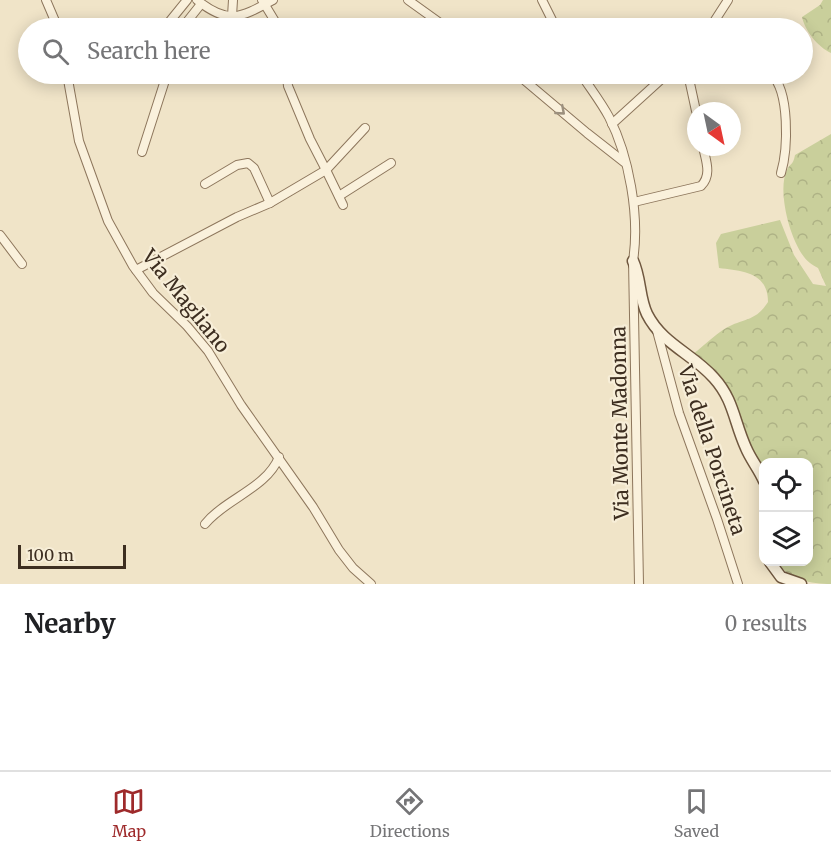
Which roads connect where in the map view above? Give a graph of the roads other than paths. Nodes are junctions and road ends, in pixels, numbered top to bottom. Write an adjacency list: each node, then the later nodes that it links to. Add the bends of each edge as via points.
1 (46, 0): 11 (street)
2 (187, 0): 12 (street)
3 (233, 0): 10 (street)
4 (273, 0): 9 (street)
5 (408, 0): 15 (street)
6 (542, 0): 16 (street)
7 (728, 0): 17 (street)
8 (199, 2): 10 (street, via 216,14); 13 (street)
9 (263, 2): 10 (street, via 244,14); 14 (street)
10 (232, 16)
11 (54, 18)
12 (172, 18)
13 (189, 18)
14 (273, 18)
15 (433, 18)
16 (551, 18)
17 (716, 18)
18 (69, 84): 43 (street, Via Magliano, via 79,141 92,178 108,222)
19 (164, 84): 29 (street)
20 (288, 84): 33 (street)
21 (529, 84): 31 (street, one-way to 31)
22 (588, 84): 27 (street, Via Monte Madonna)
23 (655, 84): 27 (street)
24 (690, 84): 26 (street)
25 (779, 84): 34 (street, via 786,150)
26 (694, 102)
27 (612, 124): 31 (street, Via Monte Madonna)
28 (365, 128): 33 (street)
29 (142, 152)
30 (705, 156): 37 (street, via 708,174 701,186)
31 (624, 162): 37 (street, Via Monte Madonna)
32 (391, 163): 36 (street)
33 (326, 170): 36 (street); 38 (street)
34 (781, 173)
35 (206, 184): 38 (street, via 237,165 248,163 256,171)
36 (339, 196): 39 (street)
37 (634, 202): 41 (street, Via Monte Madonna)
38 (270, 203): 43 (street)
39 (343, 205)
40 (0, 235): 42 (street)
41 (633, 261): 44 (street, via 647,313); 50 (street, Via Monte Madonna)
42 (22, 264)
43 (136, 270): 45 (street, Via Magliano, via 205,346)
44 (656, 327): 46 (street, via 723,389); 51 (street, Via della Porcineta, via 679,413)
45 (279, 457): 47 (street, via 267,474); 49 (street, Via Magliano, via 343,556)
46 (759, 472)
47 (205, 524)
48 (773, 566): 52 (street, via 781,577)
49 (371, 584)
50 (639, 584)
51 (738, 584)
52 (801, 584)

